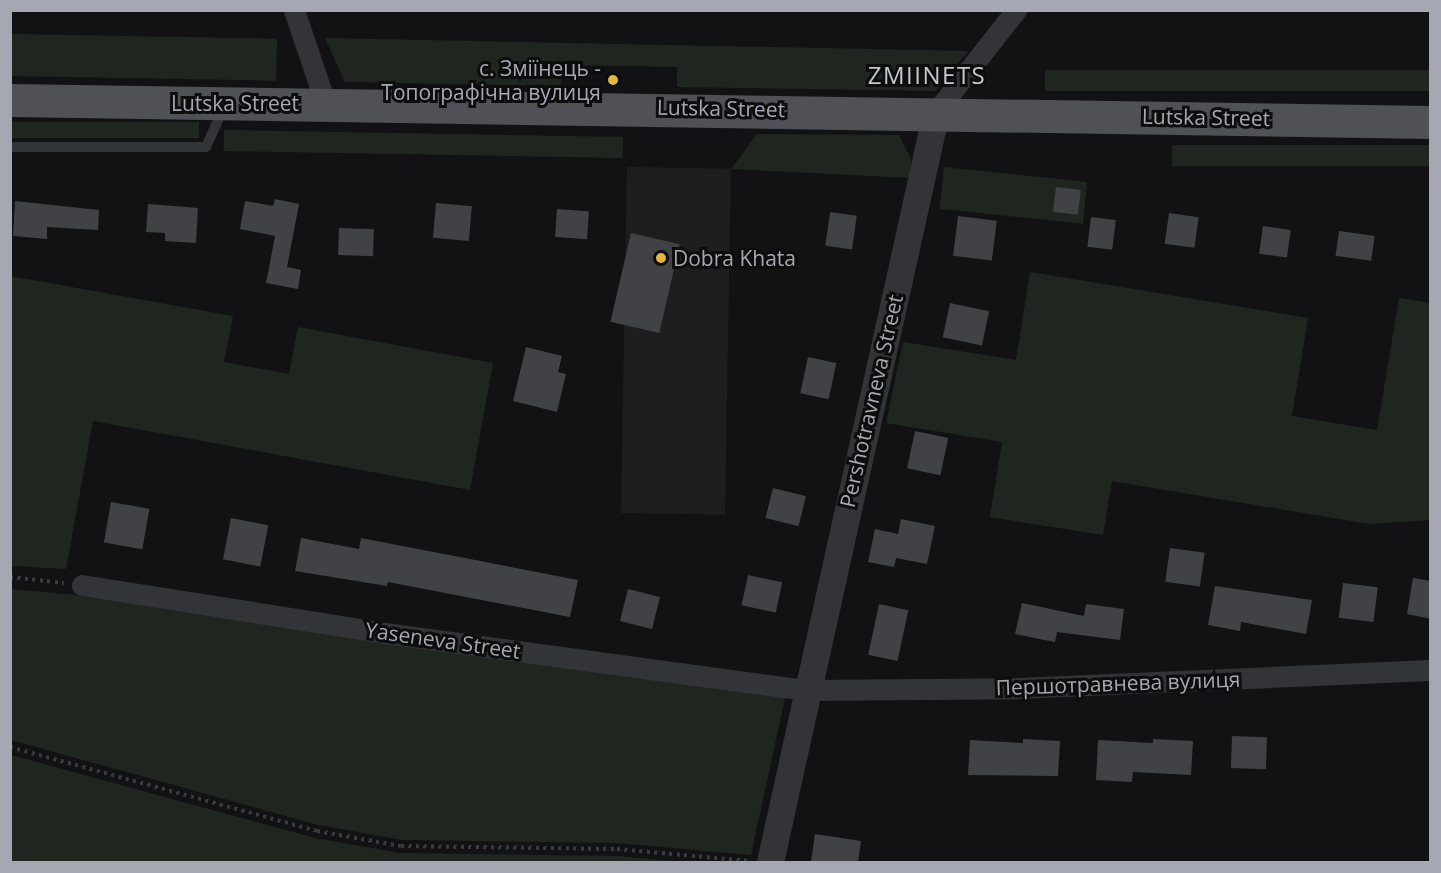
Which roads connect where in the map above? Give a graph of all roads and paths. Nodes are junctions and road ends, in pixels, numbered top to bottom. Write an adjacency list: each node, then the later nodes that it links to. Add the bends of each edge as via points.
1 (294, 10): 4 (street)
2 (1016, 10): 6 (street)
3 (10, 100): 5 (main road, Lutska Street)
4 (325, 102): 5 (main road, Lutska Street); 6 (main road, Lutska Street)
5 (225, 104): 8 (lane, via 206,147)
6 (936, 112): 7 (main road, Lutska Street); 12 (street, Pershotravneva Street)
7 (1431, 122)
8 (10, 147)
9 (10, 578): 10 (path)
10 (82, 585): 12 (street, Yaseneva Street, via 384,633)
11 (1431, 670): 12 (street, Першотравнева вулиця, via 1018,688)
12 (806, 690): 14 (street, Pershotravneva Street)
13 (10, 747): 14 (path, via 317,831 401,846 617,849)
14 (763, 862)

